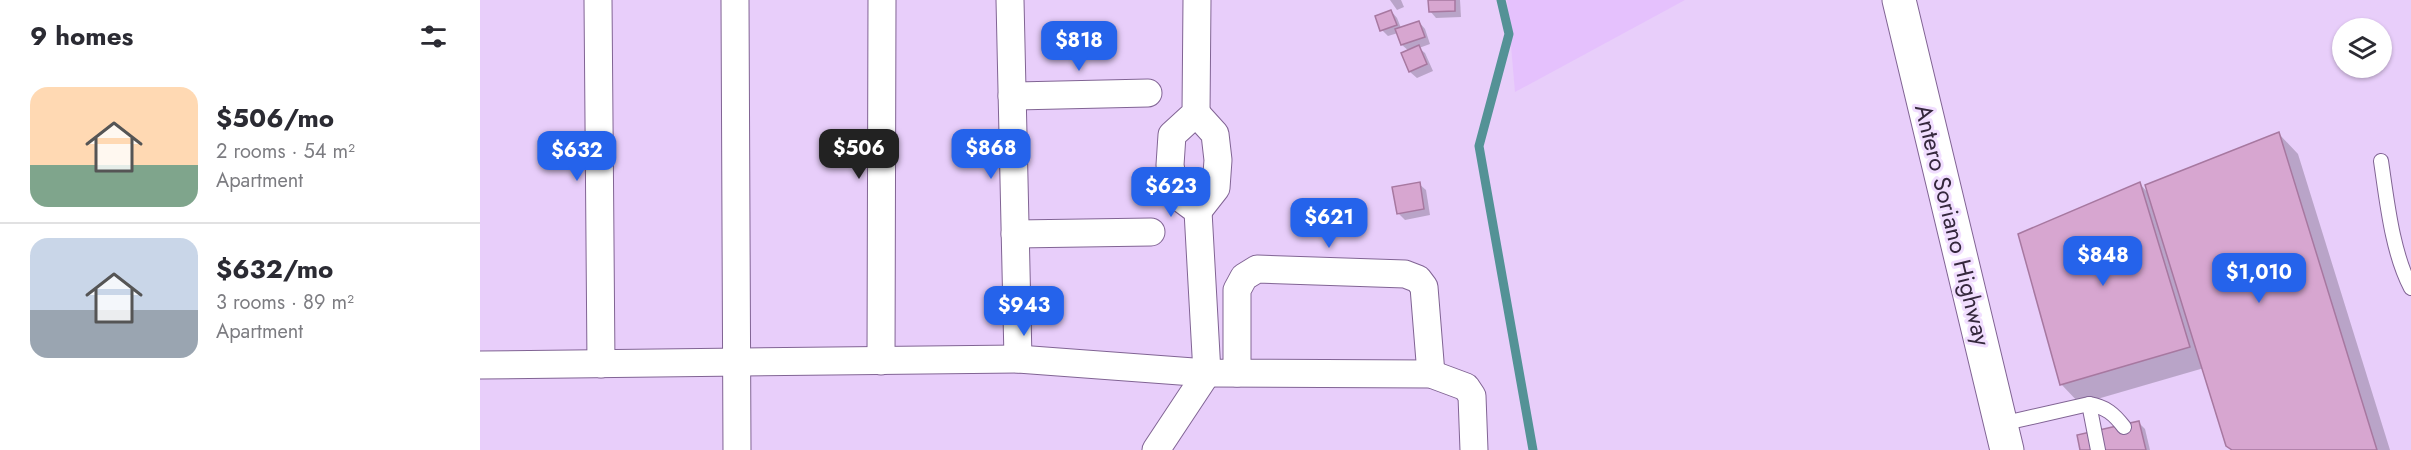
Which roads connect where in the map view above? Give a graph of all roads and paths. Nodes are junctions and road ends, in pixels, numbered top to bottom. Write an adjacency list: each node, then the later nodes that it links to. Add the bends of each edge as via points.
1 (598, 0): 19 (street)
2 (735, 0): 18 (street)
3 (882, 0): 17 (street)
4 (1010, 0): 8 (street)
5 (1197, 0): 9 (street)
6 (1899, 0): 26 (main road, Antero Soriano Highway)
7 (1148, 93): 8 (street)
8 (1012, 96): 13 (street)
9 (1196, 112): 11 (street, via 1215,134 1218,160 1216,188); 11 (street, via 1172,135 1170,165 1175,194)
10 (2381, 161): 14 (lane, via 2389,213)
11 (1198, 211): 21 (street)
12 (1151, 232): 13 (street)
13 (1015, 234): 16 (street)
14 (2406, 258): 15 (lane)
15 (2411, 288)
16 (1018, 359): 17 (street); 21 (street)
17 (881, 361): 18 (street)
18 (735, 362): 19 (street); 27 (street)
19 (601, 364): 20 (street)
20 (480, 365)
21 (1207, 373): 22 (street); 28 (street)
22 (1237, 373): 23 (street); 23 (street, via 1237,290 1244,277 1257,269 1405,274 1418,279 1424,287)
23 (1431, 374): 29 (street, via 1466,387 1472,396)
24 (2089, 404): 25 (lane, via 2102,406); 26 (lane); 30 (lane)
25 (2124, 427)
26 (2004, 437)
27 (737, 450)
28 (1156, 450)
29 (1474, 450)
30 (2098, 450)

